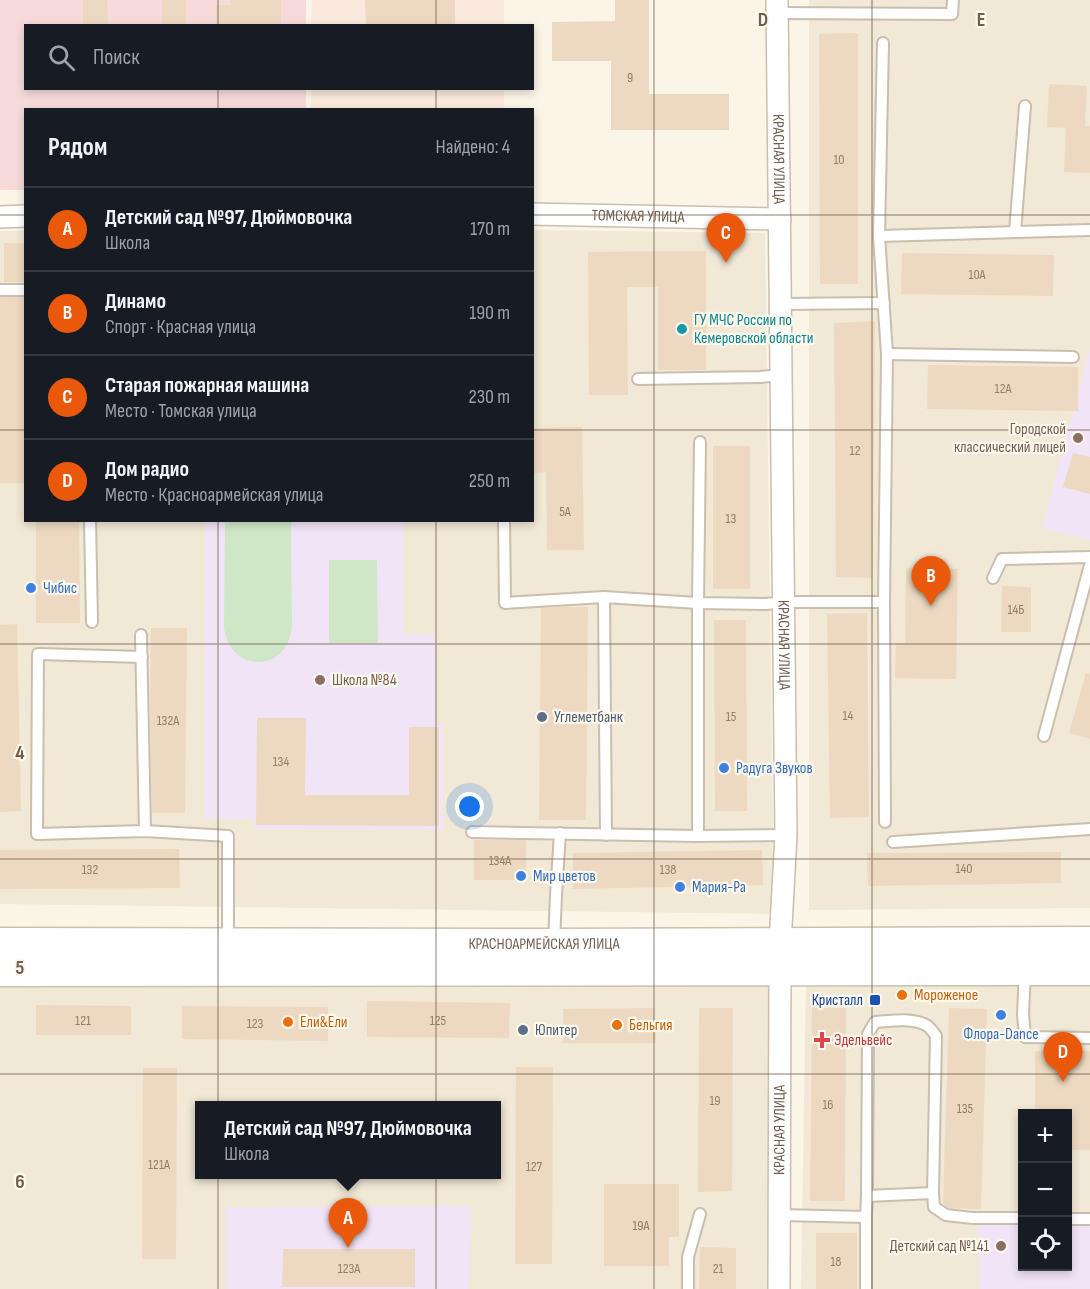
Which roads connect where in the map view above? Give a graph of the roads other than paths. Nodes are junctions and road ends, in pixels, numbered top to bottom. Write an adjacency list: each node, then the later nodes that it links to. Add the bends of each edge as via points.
1 (953, 0): 2 (lane, via 952,14)
2 (777, 6): 8 (street, КРАСНАЯ УЛИЦА)
3 (883, 43): 11 (lane)
4 (1025, 106): 10 (lane)
5 (534, 214): 8 (street, ТОМСКАЯ УЛИЦА)
6 (24, 216): 7 (street)
7 (0, 217)
8 (780, 219): 15 (street, КРАСНАЯ УЛИЦА)
9 (1090, 230): 10 (lane)
10 (1015, 232): 11 (lane)
11 (879, 236): 14 (lane)
12 (0, 290): 13 (lane)
13 (24, 290)
14 (884, 303): 15 (lane); 16 (lane)
15 (780, 304): 18 (street, КРАСНАЯ УЛИЦА)
16 (887, 354): 17 (lane); 28 (lane)
17 (1073, 357)
18 (781, 375): 19 (lane); 27 (street, КРАСНАЯ УЛИЦА)
19 (638, 379)
20 (700, 442): 29 (lane)
21 (90, 522): 30 (lane)
22 (504, 522): 26 (lane, via 505,603)
23 (1090, 557): 25 (lane, via 1002,559)
24 (1090, 565): 33 (lane)
25 (993, 578)
26 (604, 597): 29 (lane); 39 (lane)
27 (784, 602): 28 (lane); 29 (lane); 40 (street, КРАСНАЯ УЛИЦА)
28 (884, 602): 34 (lane)
29 (698, 603): 41 (lane)
30 (92, 622)
31 (141, 635): 32 (lane)
32 (142, 657): 36 (lane); 36 (lane, via 38,654 37,834)
33 (1044, 736)
34 (885, 822)
35 (1090, 829): 42 (lane)
36 (145, 831): 46 (lane, via 228,836)
37 (472, 832): 38 (lane)
38 (560, 833): 39 (lane); 45 (lane)
39 (606, 835): 41 (lane)
40 (786, 835): 41 (lane); 47 (street, КРАСНАЯ УЛИЦА)
41 (698, 836)
42 (893, 842)
43 (1090, 942): 47 (main road, КРАСНОАРМЕЙСКАЯ УЛИЦА)
44 (0, 943): 46 (main road, КРАСНОАРМЕЙСКАЯ УЛИЦА)
45 (554, 944): 46 (main road, КРАСНОАРМЕЙСКАЯ УЛИЦА); 47 (main road, КРАСНОАРМЕЙСКАЯ УЛИЦА)
46 (228, 945)
47 (780, 957): 48 (main road, КРАСНОАРМЕЙСКАЯ УЛИЦА); 50 (main road, КРАСНОАРМЕЙСКАЯ УЛИЦА); 55 (street, КРАСНАЯ УЛИЦА)
48 (1024, 970): 49 (main road, КРАСНОАРМЕЙСКАЯ УЛИЦА); 51 (lane, via 1025,1037)
49 (1090, 970)
50 (0, 972)
51 (1090, 1038)
52 (933, 1193): 53 (lane); 53 (lane, via 936,1036 928,1025 892,1020 875,1022 868,1034); 57 (lane, via 934,1207 946,1215)
53 (867, 1196): 56 (lane)
54 (700, 1214): 60 (lane, via 688,1257)
55 (780, 1215): 56 (lane); 61 (street, КРАСНАЯ УЛИЦА)
56 (866, 1217): 62 (lane)
57 (1018, 1218)
58 (1072, 1219): 59 (lane)
59 (1090, 1219)
60 (688, 1289)
61 (779, 1289)
62 (866, 1289)

